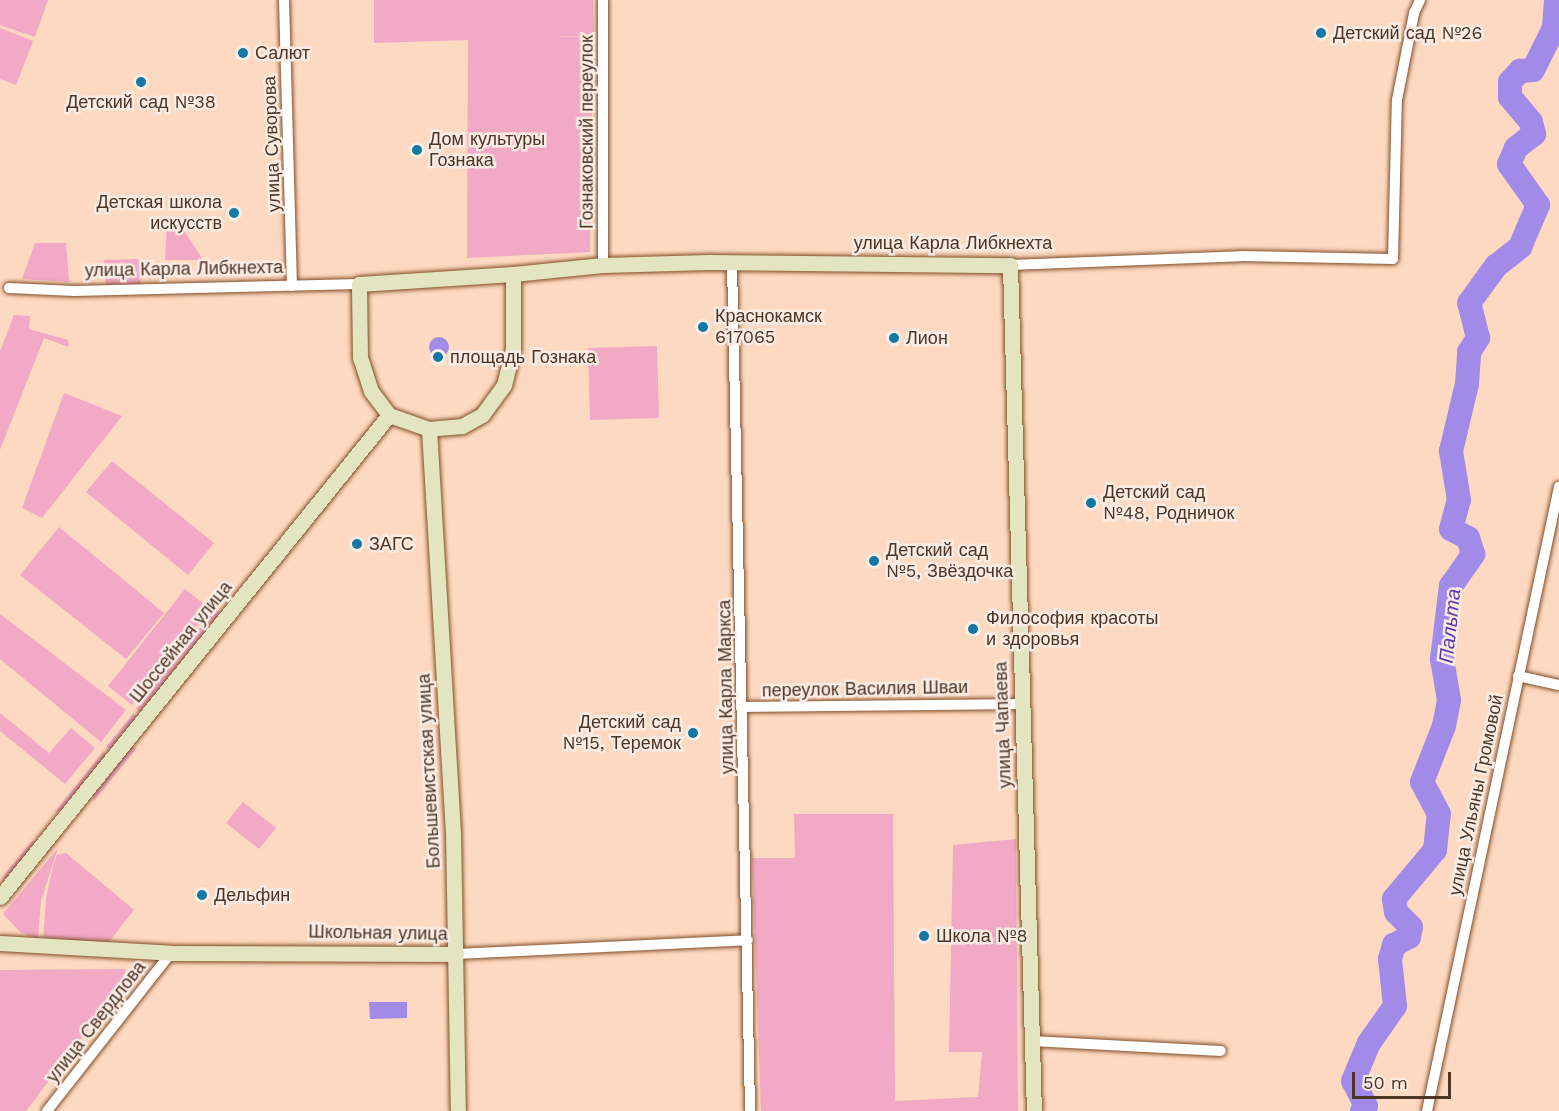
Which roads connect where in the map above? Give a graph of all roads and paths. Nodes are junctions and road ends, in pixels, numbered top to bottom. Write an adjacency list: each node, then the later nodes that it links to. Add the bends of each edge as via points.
1 (284, 0): 9 (street, улица Суворова)
2 (603, 0): 5 (street, Гознаковский переулок)
3 (1420, 0): 6 (street, улица Карла Либкнехта, via 1397,100 1393,259 1241,256)
4 (732, 263): 5 (street, улица Карла Либкнехта); 6 (street, улица Карла Либкнехта); 17 (street, улица Карла Маркса)
5 (603, 265): 7 (street, улица Карла Либкнехта)
6 (1010, 266): 16 (street, улица Чапаева)
7 (513, 274): 8 (street); 12 (street, via 513,349 504,386 482,415 462,426)
8 (359, 284): 9 (street, улица Карла Либкнехта); 11 (street, via 360,358 371,391)
9 (292, 286): 10 (street, улица Карла Либкнехта, via 74,291)
10 (9, 288)
11 (389, 415): 12 (street); 18 (street, Шоссейная улица)
12 (429, 429): 22 (street, Большевистская улица, via 453,826)
13 (1559, 487): 14 (street, улица Ульяны Громовой)
14 (1518, 676): 15 (street); 29 (street, улица Ульяны Громовой)
15 (1559, 685)
16 (1022, 704): 17 (street, переулок Василия Шваи); 23 (street, улица Чапаева)
17 (743, 707): 19 (street, улица Карла Маркса)
18 (1, 895)
19 (748, 940): 22 (street, Школьная улица); 27 (street, улица Карла Маркса)
20 (2, 942): 21 (street, Школьная улица)
21 (171, 953): 22 (street, Школьная улица); 25 (street, улица Свердлова)
22 (456, 954): 26 (street, Большевистская улица)
23 (1032, 1041): 24 (street); 28 (street, улица Чапаева)
24 (1221, 1051)
25 (47, 1111)
26 (458, 1111)
27 (750, 1111)
28 (1034, 1111)
29 (1427, 1111)

